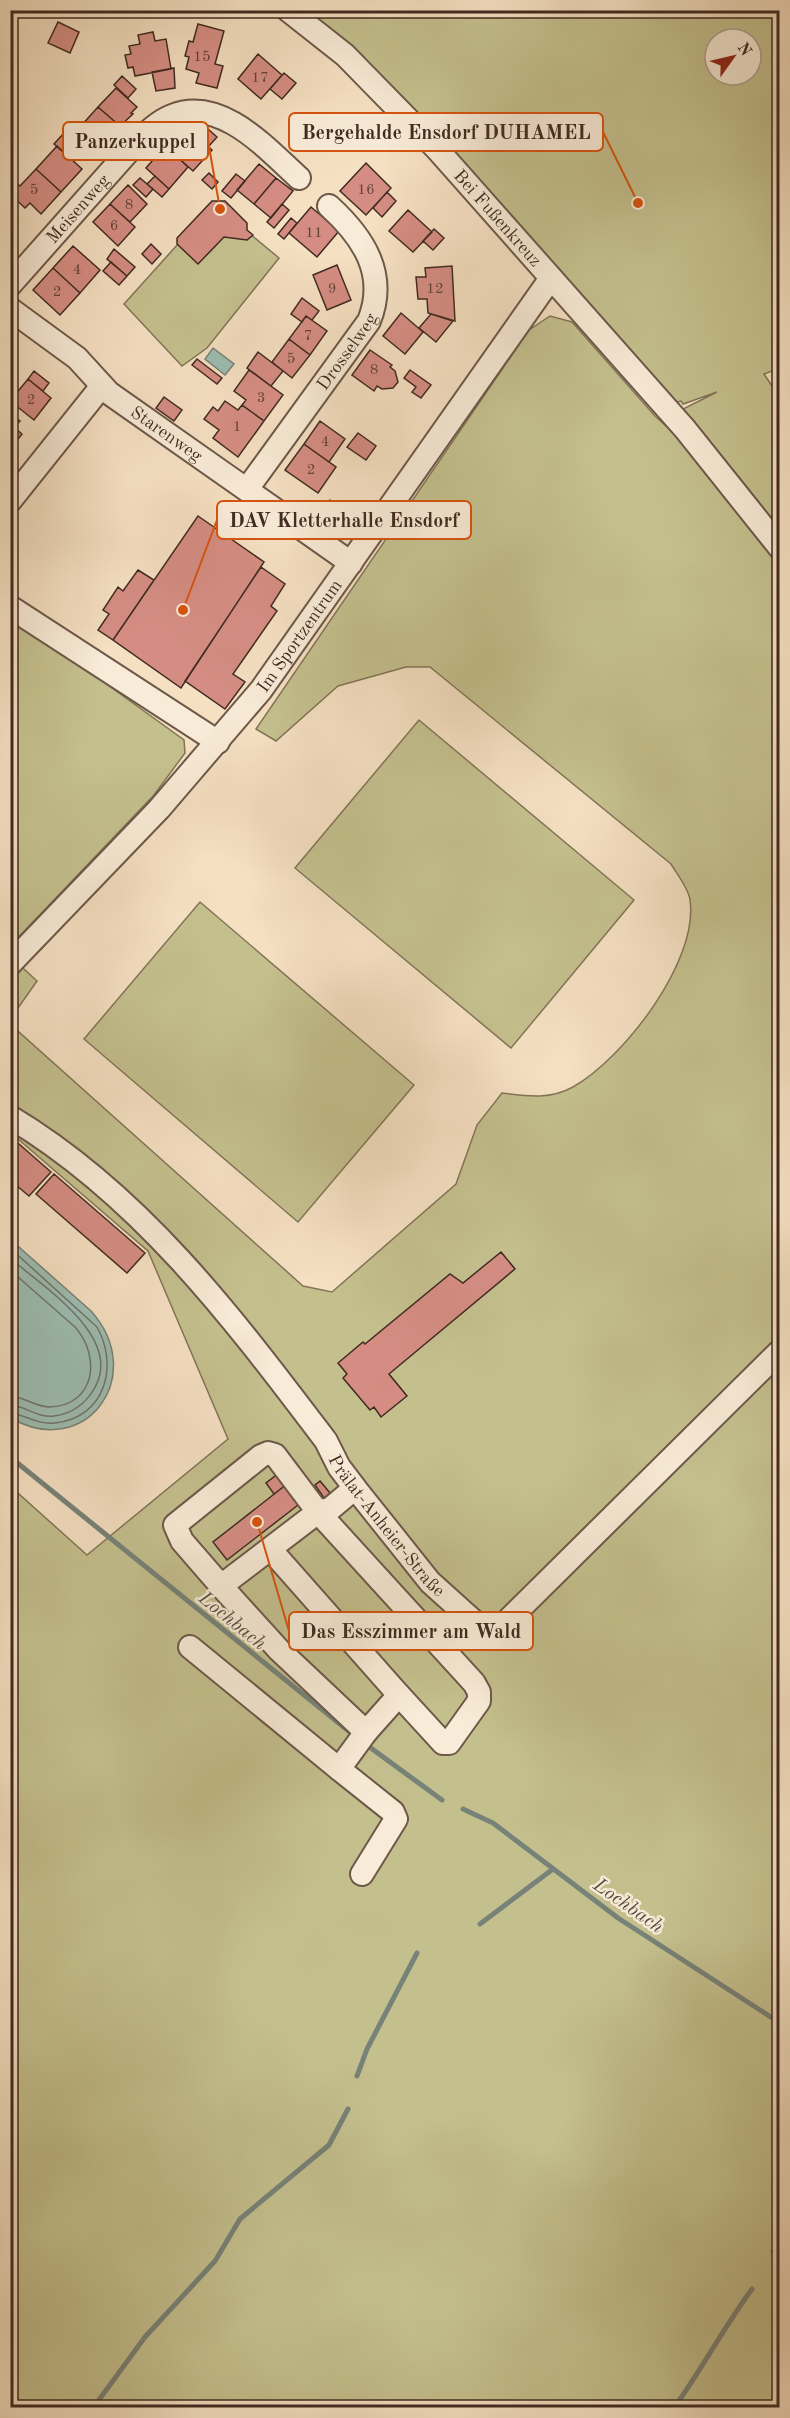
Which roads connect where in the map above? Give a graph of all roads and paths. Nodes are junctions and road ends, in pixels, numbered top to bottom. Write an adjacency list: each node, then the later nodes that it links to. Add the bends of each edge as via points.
1 (288, 10): 4 (street, Bei Fußenkreuz, via 345,55 393,101)
2 (299, 178): 5 (street, Meisenweg, via 231,123 197,111 173,116 153,127 135,144)
3 (329, 206): 8 (street, Drosselweg, via 359,237 376,278 377,302 369,321)
4 (551, 278): 10 (street, Bei Fußenkreuz, via 670,411); 11 (street, Im Sportzentrum)
5 (10, 285)
6 (10, 309): 7 (street, via 77,358)
7 (101, 387): 8 (street, Starenweg); 9 (street)
8 (247, 489): 11 (street, Starenweg)
9 (10, 501)
10 (780, 548)
11 (351, 563): 13 (street, Im Sportzentrum, via 261,690)
12 (10, 607): 13 (street)
13 (218, 742): 14 (street, Im Sportzentrum)
14 (10, 964)
15 (10, 1117): 17 (street, Prälat-Anheier-Straße, via 54,1145 93,1178 158,1235 195,1274 326,1441)
16 (780, 1352): 17 (street, Prälat-Anheier-Straße, via 491,1637 430,1582)
17 (355, 1488): 18 (street, via 330,1509)
18 (318, 1512): 19 (street); 20 (street, via 280,1459 268,1454 261,1456 175,1525 182,1540); 22 (street, via 474,1683 479,1701 448,1743 443,1743)
19 (270, 1548): 20 (street); 22 (street)
20 (221, 1586): 23 (street)
21 (190, 1647): 24 (street)
22 (399, 1695): 23 (street)
23 (361, 1738): 24 (street)
24 (339, 1769): 25 (street, via 393,1812 396,1819)
25 (362, 1874)

